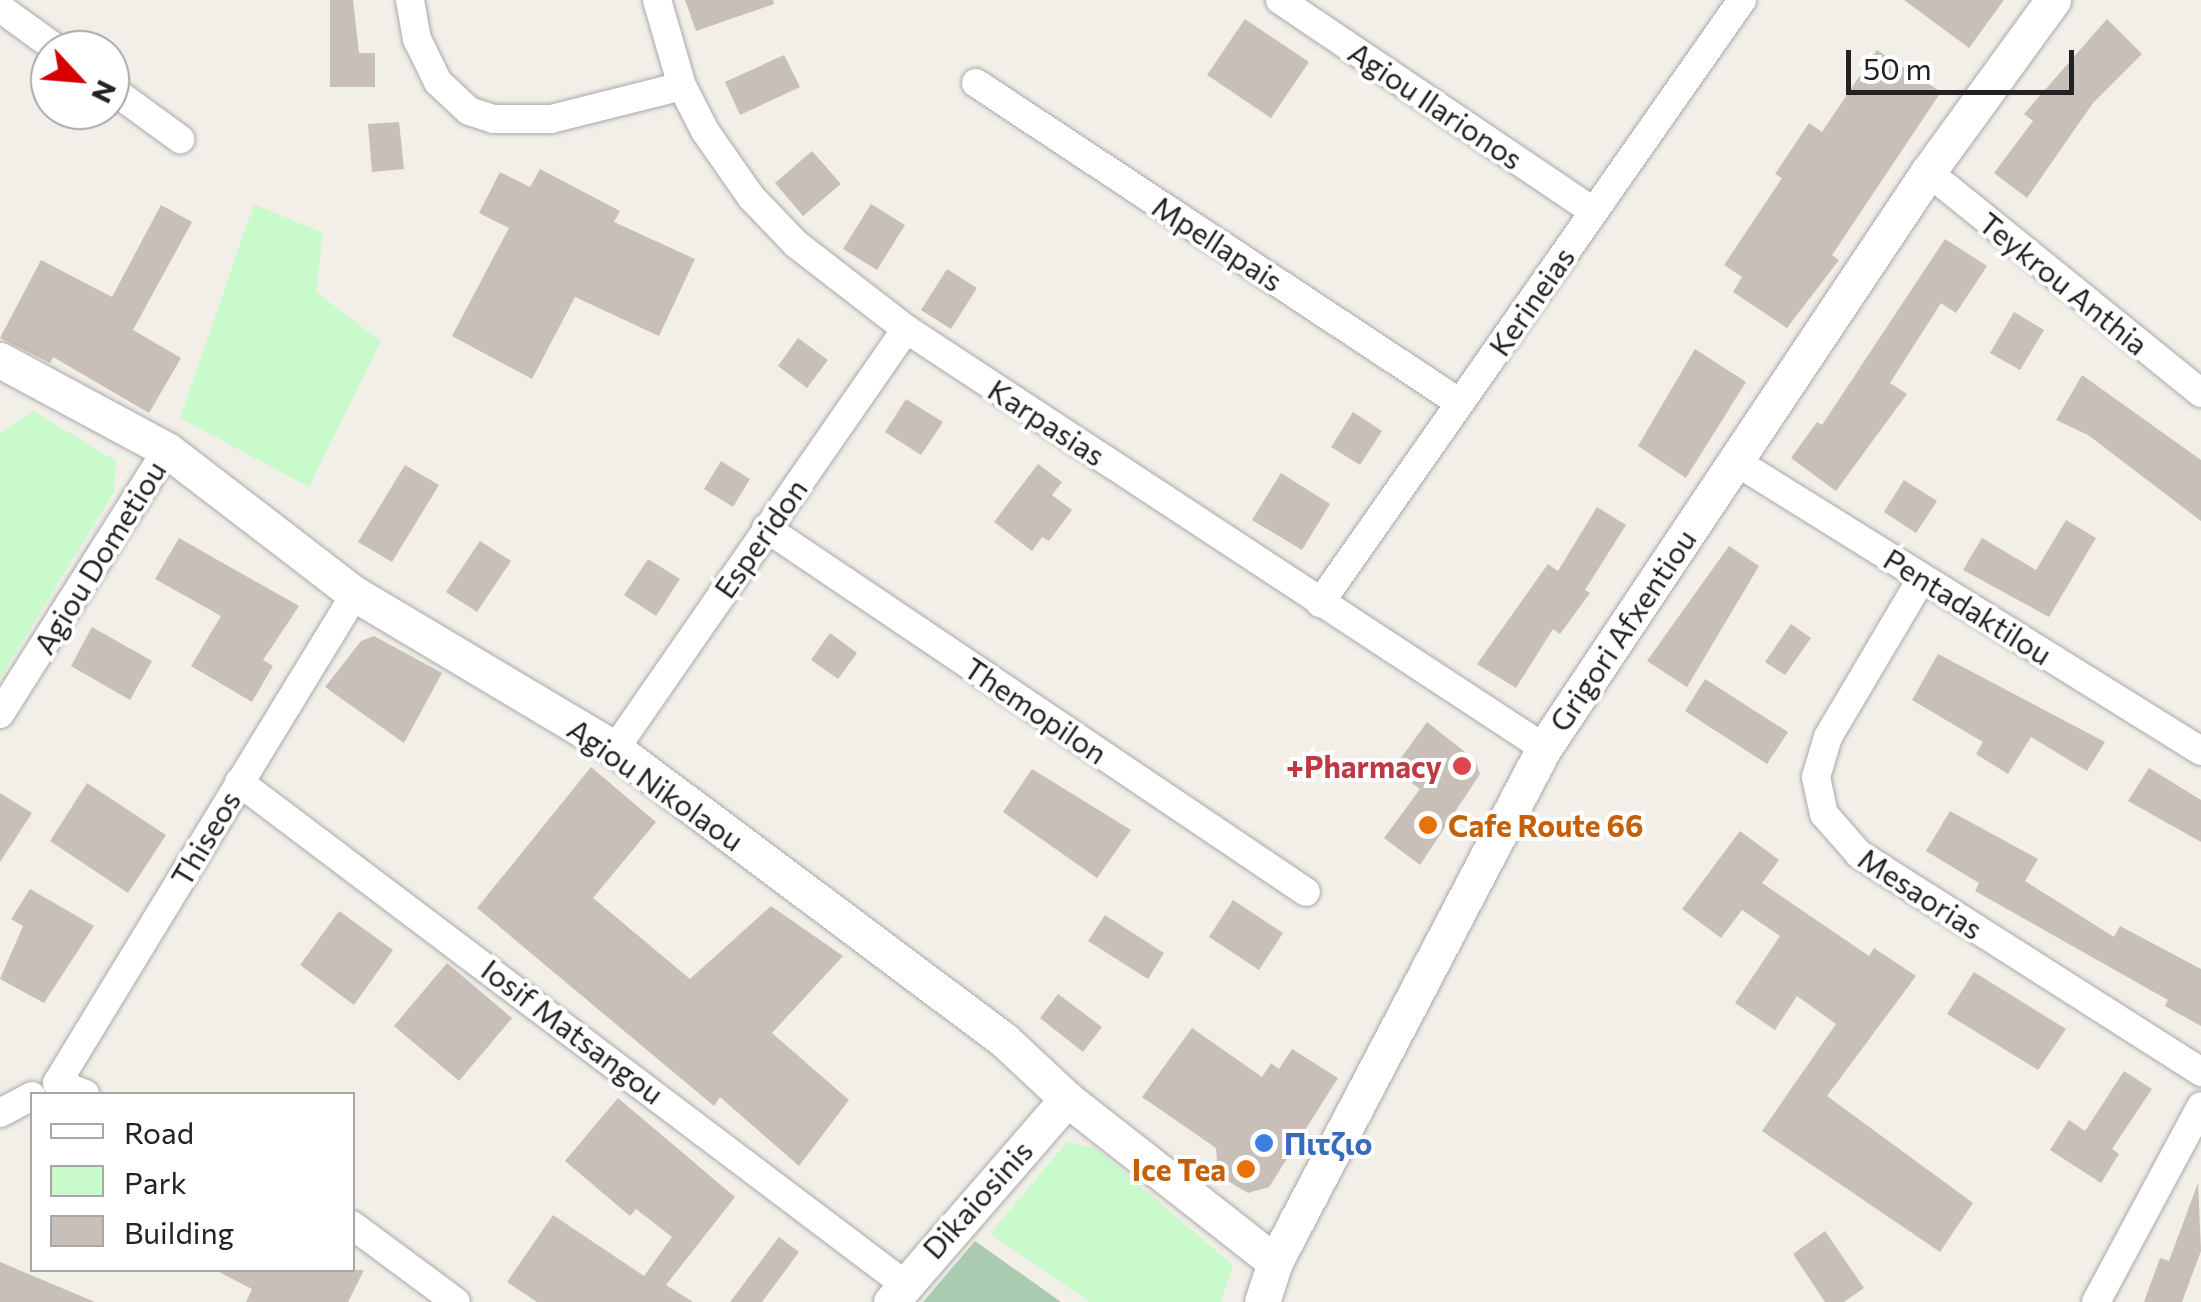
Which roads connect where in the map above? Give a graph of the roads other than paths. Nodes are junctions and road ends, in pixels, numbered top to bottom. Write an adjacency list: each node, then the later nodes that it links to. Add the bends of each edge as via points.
1 (410, 0): 9 (street, via 418,40 438,82 470,111 493,119 551,119)
2 (657, 0): 9 (street, Karpasias)
3 (1280, 0): 13 (street, Agiou Ilarionos)
4 (1742, 0): 13 (street, Kerineias)
5 (2053, 0): 12 (street, Grigori Afxentiou)
6 (0, 8): 7 (street)
7 (30, 30)
8 (976, 83): 17 (street, Mpellapais)
9 (682, 86): 14 (street, Karpasias, via 729,168 772,221)
10 (130, 102): 11 (street)
11 (180, 138)
12 (1928, 172): 16 (street, Teykrou Anthia); 19 (street, Grigori Afxentiou)
13 (1593, 211): 17 (street, Kerineias)
14 (906, 329): 20 (street, Esperidon); 23 (street, Karpasias)
15 (1, 364): 18 (street, Agiou Nikolaou)
16 (2201, 393)
17 (1460, 403): 23 (street, Kerineias)
18 (167, 450): 22 (street, Agiou Nikolaou); 24 (street, Agiou Dometiou)
19 (1735, 460): 21 (street, Pentadaktilou); 25 (street, Grigori Afxentiou)
20 (766, 528): 26 (street, Esperidon); 29 (street, Themopilon)
21 (1922, 578): 27 (street, Pentadaktilou); 30 (street, Mesaorias, via 1828,737 1816,777 1824,814 1858,854)
22 (355, 594): 26 (street, Agiou Nikolaou); 28 (street, Thiseos)
23 (1320, 603): 25 (street, Karpasias)
24 (0, 714)
25 (1544, 748): 37 (street, Grigori Afxentiou)
26 (615, 749): 33 (street, Agiou Nikolaou, via 1004,1040)
27 (2201, 752)
28 (239, 782): 31 (street, Thiseos); 38 (street, Iosif Matsangou)
29 (1306, 892)
30 (2201, 1072)
31 (42, 1091)
32 (30, 1097): 35 (street)
33 (1067, 1099): 37 (street, Agiou Nikolaou); 38 (street, Dikaiosinis)
34 (2201, 1106): 41 (street)
35 (0, 1113)
36 (355, 1227): 39 (street)
37 (1275, 1262): 40 (street, Grigori Afxentiou)
38 (896, 1292)
39 (456, 1302)
40 (1262, 1302)
41 (2096, 1302)

